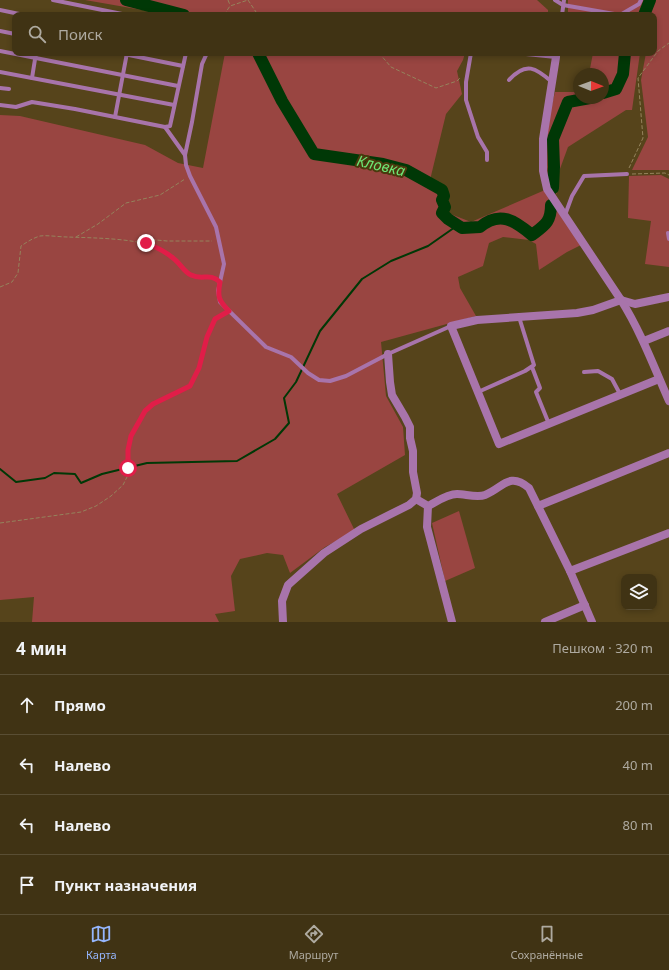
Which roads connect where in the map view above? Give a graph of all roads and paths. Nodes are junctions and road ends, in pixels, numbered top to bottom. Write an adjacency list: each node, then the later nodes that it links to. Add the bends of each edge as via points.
1 (53, 0): 11 (lane)
2 (228, 0): 8 (path)
3 (248, 0): 8 (path); 13 (path)
4 (555, 0): 7 (lane)
5 (564, 0): 7 (lane)
6 (641, 0): 16 (lane)
7 (563, 5): 14 (lane); 15 (lane)
8 (230, 6): 12 (path)
9 (0, 10): 10 (lane)
10 (12, 12)
11 (112, 12)
12 (226, 12)
13 (256, 12)
14 (562, 12)
15 (603, 12)
16 (625, 12)
17 (0, 31): 18 (lane)
18 (12, 33)
19 (669, 43): 21 (path)
20 (0, 51): 22 (lane)
21 (657, 52)
22 (12, 53)
23 (26, 56): 32 (lane)
24 (127, 56): 36 (lane)
25 (136, 56): 33 (lane)
26 (185, 56): 33 (lane)
27 (206, 56): 48 (lane)
28 (382, 56): 34 (path, via 391,67 436,88 457,81)
29 (470, 56): 34 (lane)
30 (557, 56): 39 (street)
31 (654, 56): 50 (path, via 638,78 643,138)
32 (36, 58): 36 (lane); 37 (lane)
33 (183, 66): 40 (lane)
34 (468, 68): 49 (lane, via 466,100 478,137 487,152)
35 (0, 72): 37 (lane)
36 (124, 75): 40 (lane); 43 (lane)
37 (32, 78): 43 (lane)
38 (509, 80): 39 (lane, via 516,73 533,68)
39 (552, 82): 53 (street, via 543,139 543,171 547,189)
40 (178, 86): 45 (lane)
41 (0, 88): 42 (lane)
42 (9, 89)
43 (120, 95): 45 (lane); 46 (lane)
44 (0, 105): 46 (lane, via 16,107 32,102)
45 (174, 105): 47 (lane, via 170,126)
46 (115, 117): 47 (lane)
47 (165, 126): 48 (lane)
48 (185, 154): 52 (lane)
49 (487, 160)
50 (627, 174): 51 (path); 53 (lane, via 584,176 572,196)
51 (669, 175)
52 (190, 176): 55 (path, via 160,195 126,203); 57 (lane, via 216,227)
53 (565, 215): 62 (street)
54 (668, 233): 56 (lane)
55 (75, 238): 58 (path); 60 (path, via 42,236 30,240 21,246 18,273 12,282)
56 (669, 239)
57 (219, 240): 58 (path, via 146,239); 59 (lane, via 224,264)
58 (141, 243): 59 (path, via 160,249 189,275 198,278 214,277)
59 (220, 282): 63 (lane, via 220,302)
60 (0, 287)
61 (669, 297): 62 (street, via 634,304)
62 (621, 300): 64 (street, via 577,313); 67 (street)
63 (229, 311): 68 (lane, via 266,347 291,357 308,374 319,380 330,382 346,376); 80 (path, via 215,319 207,337 199,368 190,386 153,404 145,411 131,436 128,475 123,485 96,506 81,512)
64 (519, 317): 65 (street, via 477,320); 69 (lane, via 534,366)
65 (451, 326): 68 (lane); 72 (street)
66 (669, 331): 67 (street)
67 (644, 341): 71 (street)
68 (388, 354): 77 (street, via 392,395 410,427)
69 (532, 367): 72 (lane); 75 (lane, via 540,388 536,392)
70 (584, 372): 73 (lane, via 598,371 612,378)
71 (659, 379): 73 (street); 74 (street)
72 (478, 392): 75 (street, via 499,444)
73 (620, 395): 75 (street)
74 (669, 401)
75 (548, 424)
76 (669, 453): 79 (street)
77 (416, 499): 78 (street); 84 (street, via 324,553 288,585 282,601)
78 (428, 506): 79 (street, via 455,494 484,495 502,484 513,481 522,482 529,488); 85 (street, via 427,527)
79 (538, 506): 82 (street)
80 (0, 523)
81 (669, 534): 82 (street)
82 (570, 570): 83 (street)
83 (585, 605): 86 (street); 87 (street)
84 (283, 622)
85 (452, 622)
86 (545, 622)
87 (592, 622)

